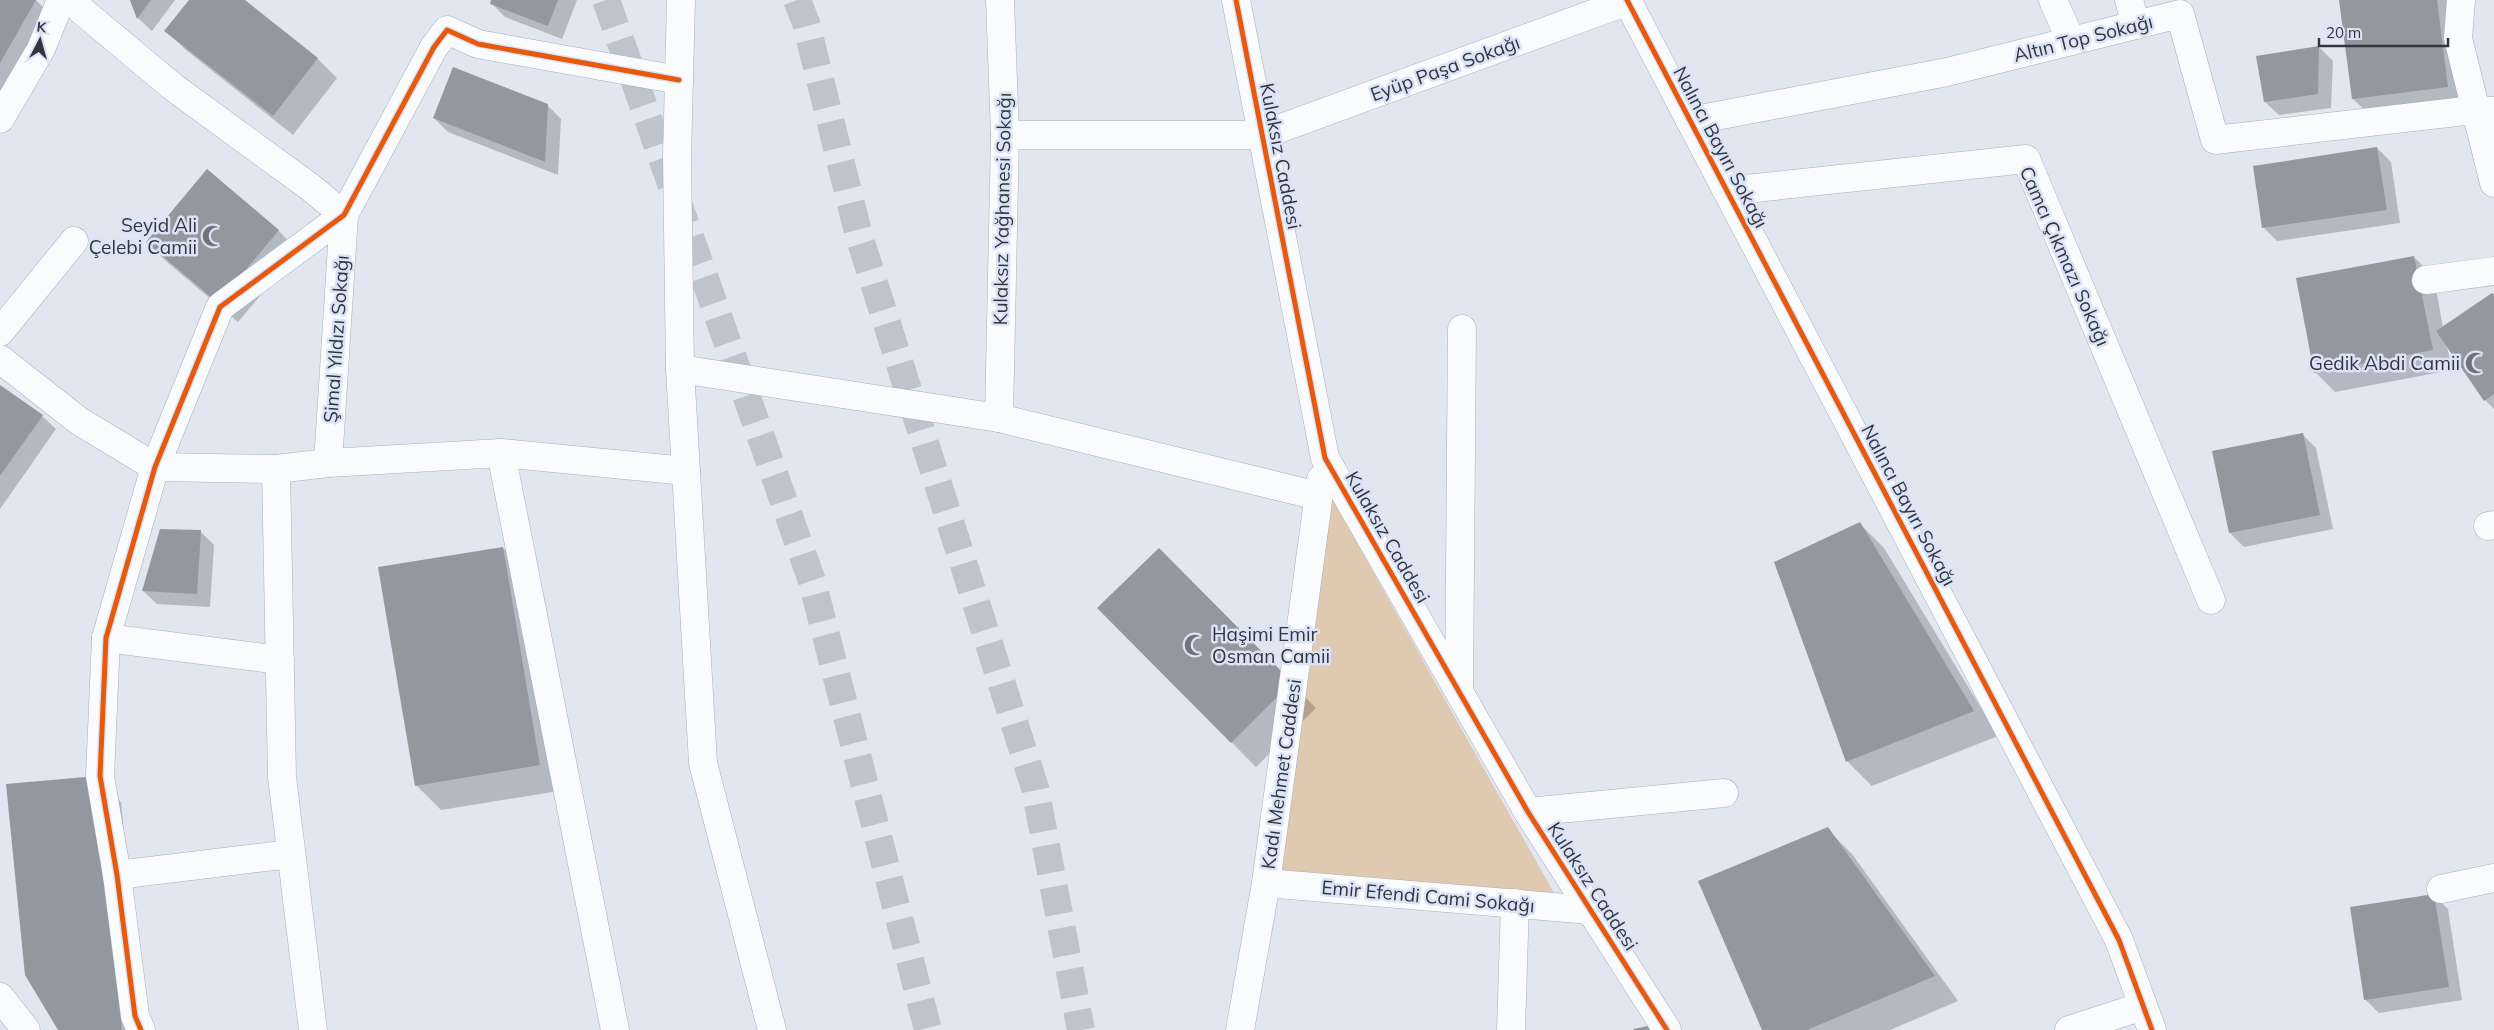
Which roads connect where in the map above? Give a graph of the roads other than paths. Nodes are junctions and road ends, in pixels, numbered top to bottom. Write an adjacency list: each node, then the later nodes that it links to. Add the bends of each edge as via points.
1 (61, 0): 13 (street, via 41,49)
2 (75, 0): 19 (street, via 81,10 173,86 310,187)
3 (681, 0): 11 (street)
4 (1000, 0): 15 (street, Kulaksız Yağhanesi Sokağı)
5 (1236, 0): 16 (street, Kulaksız Caddesi)
6 (2053, 0): 10 (street)
7 (2461, 0): 12 (street, via 2458,38)
8 (1627, 1): 14 (street, Nalıncı Bayırı Sokağı); 16 (street, Eyüp Paşa Sokağı)
9 (2133, 12): 10 (street, Altın Top Sokağı); 12 (street, Altın Top Sokağı, via 2180,14 2216,140)
10 (2071, 41): 14 (street, Altın Top Sokağı, via 1947,72)
11 (679, 80): 19 (street, via 478,44 447,30 434,47); 26 (street, via 676,157)
12 (2484, 110): 17 (street)
13 (0, 118)
14 (1690, 121): 18 (street, Nalıncı Bayırı Sokağı)
15 (1005, 135): 16 (street); 27 (street, Kulaksız Yağhanesi Sokağı)
16 (1262, 135): 29 (street, Kulaksız Caddesi)
17 (2494, 183)
18 (1727, 191): 35 (street, Camcı Çıkmazı Sokağı, via 2026,159); 49 (street, Nalıncı Bayırı Sokağı, via 2119,940)
19 (344, 216): 30 (street, Şimal Yıldızı Sokağı); 31 (street, via 220,307)
20 (74, 240): 24 (street)
21 (2494, 271): 22 (street)
22 (2426, 280)
23 (1462, 329): 38 (street)
24 (0, 332)
25 (0, 359): 31 (street, via 79,421)
26 (680, 369): 27 (street); 33 (street)
27 (999, 418): 34 (street)
28 (501, 453): 30 (street); 33 (street); 53 (street)
29 (1325, 458): 34 (street, Kadı Mehmet Caddesi); 38 (street, Kulaksız Caddesi)
30 (328, 463): 32 (street)
31 (155, 467): 32 (street); 36 (street)
32 (276, 469): 37 (street)
33 (686, 471): 54 (street, via 704,763)
34 (1318, 496): 44 (street, Kadı Mehmet Caddesi)
35 (2211, 600)
36 (106, 638): 37 (street); 42 (street, via 100,776)
37 (280, 660): 41 (street, via 282,776)
38 (1459, 692): 40 (street, Kulaksız Caddesi)
39 (1724, 793): 40 (street)
40 (1528, 812): 47 (street, Kulaksız Caddesi)
41 (291, 854): 42 (street); 52 (street)
42 (117, 875): 51 (street, via 135,1016)
43 (2494, 878): 45 (street)
44 (1266, 883): 46 (street, Emir Efendi Cami Sokağı); 55 (street, Kadı Mehmet Caddesi)
45 (2441, 889)
46 (1515, 902): 47 (street, Emir Efendi Cami Sokağı); 56 (street)
47 (1590, 910): 57 (street, Kulaksız Caddesi)
48 (0, 997): 50 (street)
49 (2147, 1018): 58 (street)
50 (26, 1030)
51 (141, 1030)
52 (313, 1030)
53 (616, 1030)
54 (772, 1030)
55 (1240, 1030)
56 (1511, 1030)
57 (1667, 1030)
58 (2069, 1030)

